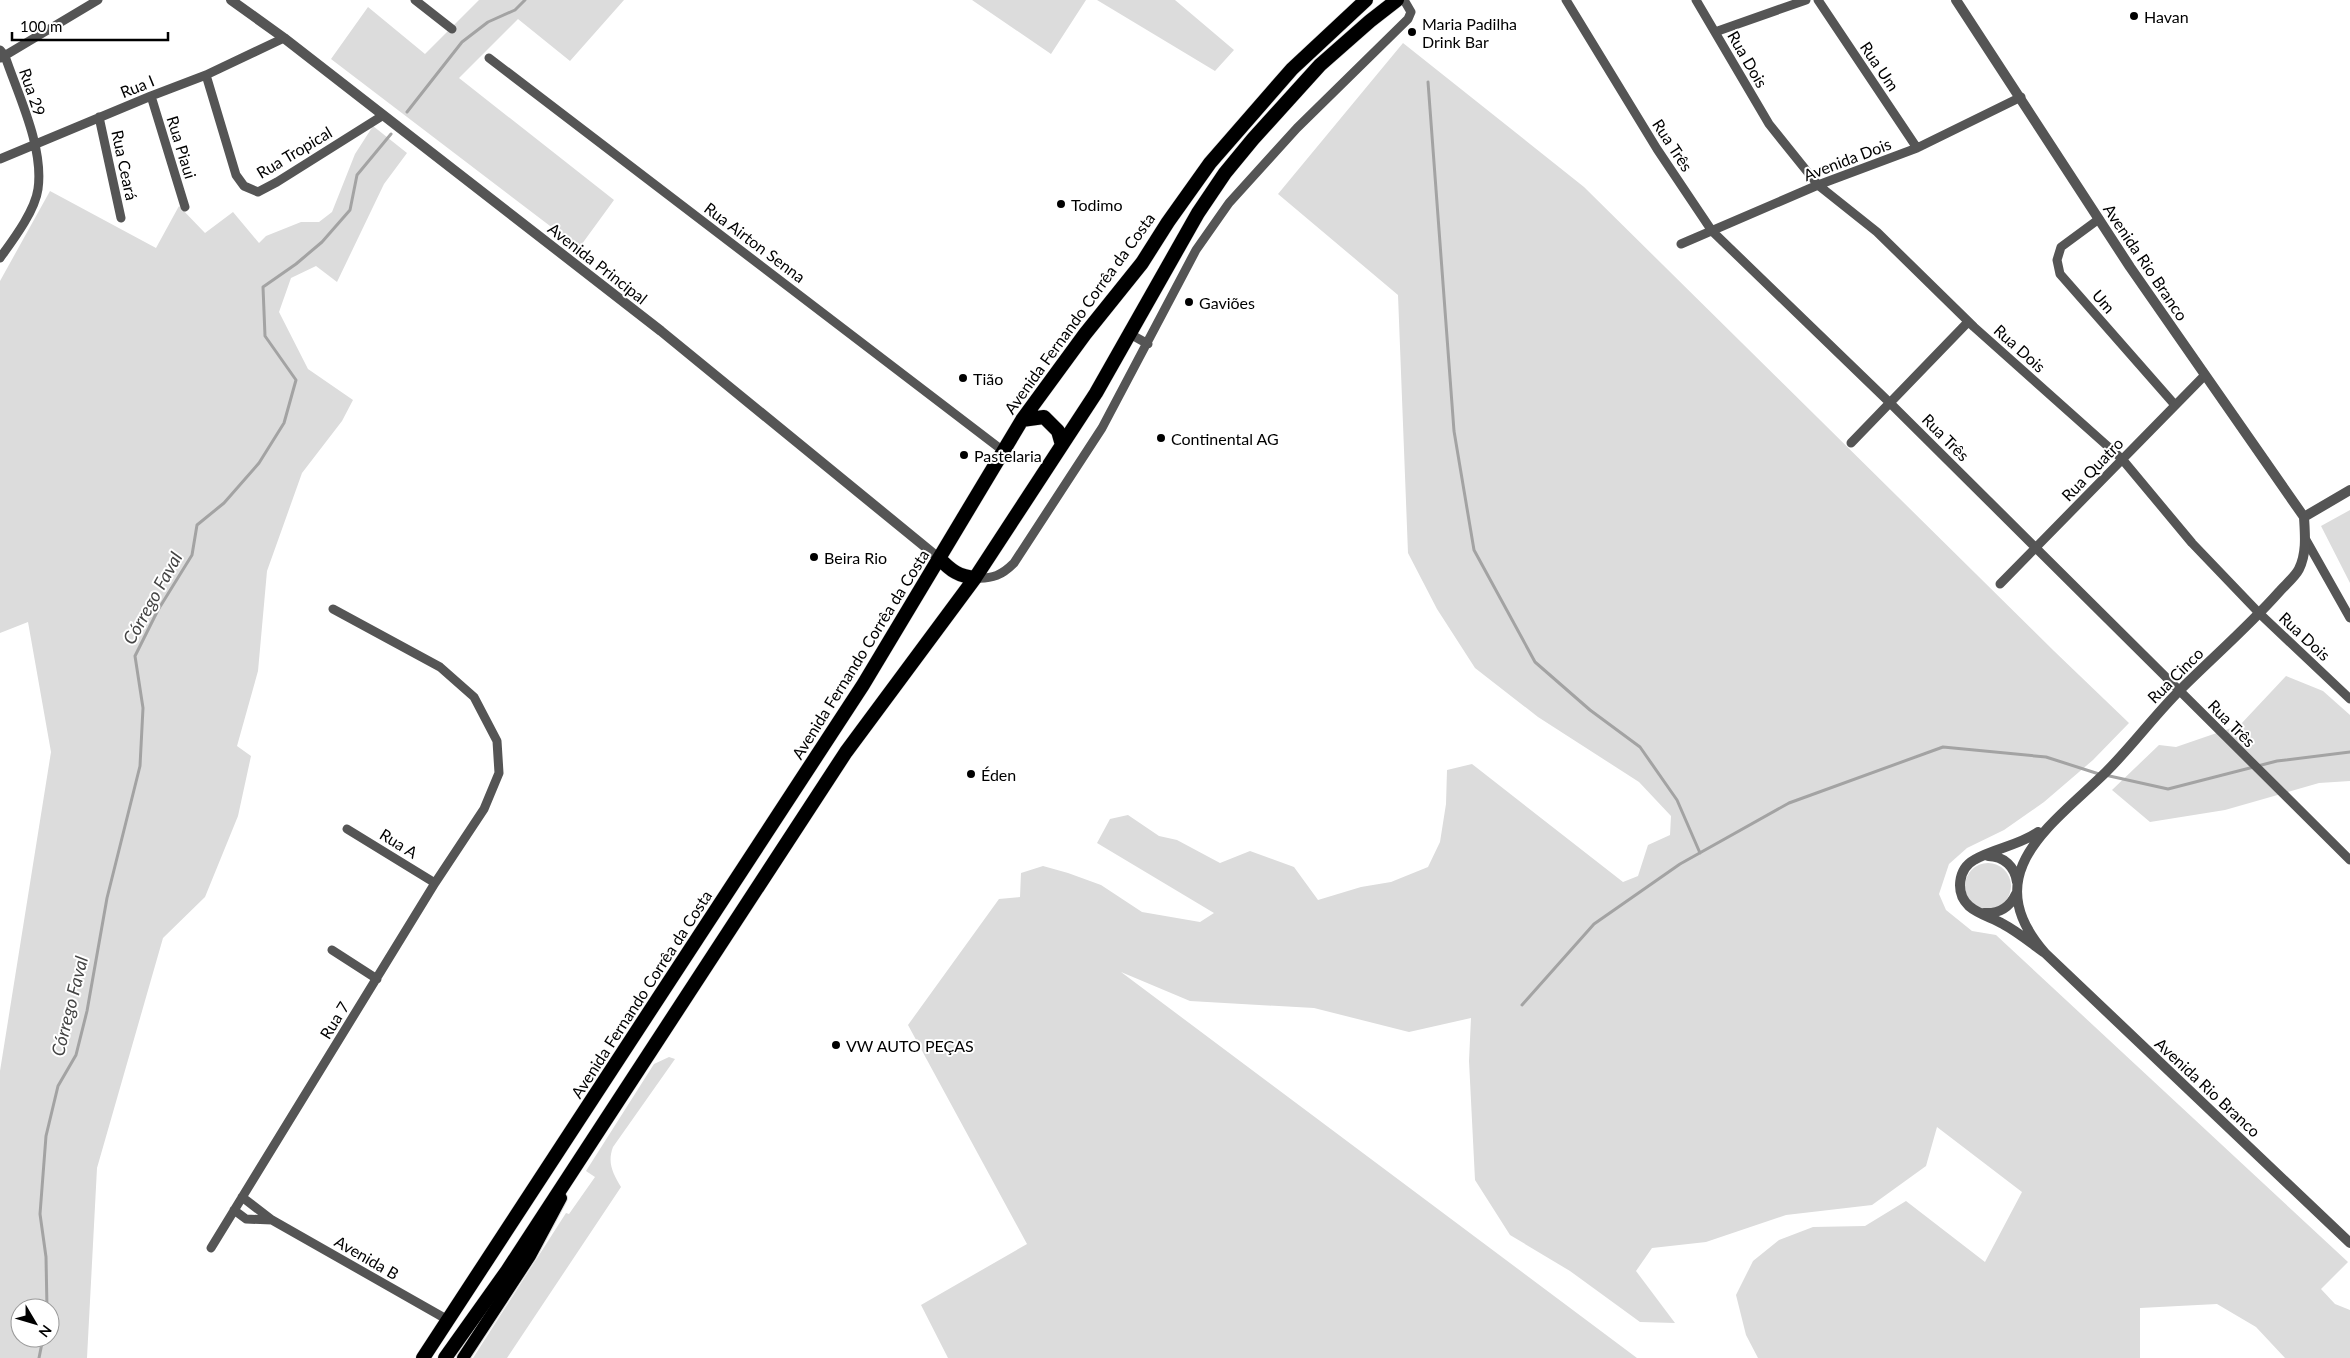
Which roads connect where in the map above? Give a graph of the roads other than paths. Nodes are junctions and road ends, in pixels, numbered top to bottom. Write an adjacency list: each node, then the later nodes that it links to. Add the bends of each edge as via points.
1 (98, 0): 15 (street)
2 (231, 0): 14 (street, Avenida Principal)
3 (415, 0): 12 (street)
4 (1366, 0): 38 (highway, Avenida Fernando Corrêa da Costa, via 1292,69 1210,163 1142,263)
5 (1397, 0): 33 (highway, via 1320,65 1225,173 1198,213)
6 (1404, 0): 34 (street, via 1411,12 1408,19 1297,128 1229,202 1196,250)
7 (1566, 0): 29 (street, Rua Três, via 1657,149)
8 (1696, 0): 13 (street, Rua Dois)
9 (1806, 0): 13 (street)
10 (1818, 0): 23 (street, Rua Um)
11 (1956, 0): 19 (street, Avenida Rio Branco)
12 (452, 28)
13 (1715, 32): 25 (street, Rua Dois, via 1769,124)
14 (284, 38): 17 (street, Rua I); 20 (street, Avenida Principal)
15 (2, 55): 22 (street, Rua 29)
16 (489, 58): 41 (street, Rua Airton Senna)
17 (206, 75): 18 (street, Rua I); 20 (street, Rua Tropical, via 236,175 244,186 258,192)
18 (151, 96): 21 (street, Rua I); 26 (street, Rua Piaui)
19 (2022, 98): 23 (street, Avenida Dois); 28 (street, Avenida Rio Branco)
20 (382, 116): 47 (street, Avenida Principal, via 661,331)
21 (99, 117): 22 (street, Rua I); 27 (street, Rua Ceará)
22 (35, 144): 24 (street, Rua I); 31 (street, Rua 29, via 38,190 22,227)
23 (1917, 148): 25 (street, Avenida Dois)
24 (0, 159)
25 (1818, 185): 29 (street, Avenida Dois); 32 (street, Rua Dois, via 1877,232)
26 (185, 207)
27 (121, 218)
28 (2099, 219): 35 (street, Avenida Rio Branco); 37 (street, Um, via 2061,246 2057,260 2060,274)
29 (1712, 230): 30 (street, Avenida Dois); 36 (street, Rua Três)
30 (1681, 244)
31 (0, 258)
32 (1968, 322): 36 (street); 42 (street, Rua Dois)
33 (1130, 334): 34 (street); 40 (highway)
34 (1148, 344): 48 (street, via 1102,428 1014,563 1004,573 990,579)
35 (2205, 375): 37 (street, Rua Quatro); 44 (street, Avenida Rio Branco)
36 (1889, 402): 39 (street); 46 (street, Rua Três)
37 (2175, 405): 42 (street, Rua Quatro)
38 (1022, 420): 40 (highway, via 1044,418 1058,431); 41 (highway, Avenida Fernando Corrêa da Costa)
39 (1851, 443)
40 (1062, 445): 48 (highway)
41 (1002, 450): 47 (highway, Avenida Fernando Corrêa da Costa)
42 (2122, 459): 46 (street, Rua Quatro); 51 (street, Rua Dois, via 2192,543)
43 (2350, 491): 44 (street)
44 (2304, 517): 45 (street, Avenida Rio Branco)
45 (2306, 540): 51 (street, Rua Cinco, via 2299,569); 52 (street)
46 (2036, 548): 49 (street, Rua Quatro); 53 (street, Rua Três)
47 (940, 559): 48 (highway, via 952,571); 71 (highway, Avenida Fernando Corrêa da Costa, via 863,685)
48 (975, 578): 65 (highway, via 846,752)
49 (2000, 584)
50 (333, 609): 59 (street, Rua 7, via 440,667 474,697 497,741 499,773 484,809)
51 (2260, 614): 53 (street, Rua Cinco); 54 (street, Rua Dois)
52 (2350, 618)
53 (2179, 691): 55 (street, Rua Cinco, via 2109,769); 58 (street, Rua Três)
54 (2350, 699)
55 (2051, 823): 57 (street, via 2018,844); 60 (street, via 2028,852)
56 (347, 828): 59 (street, Rua A)
57 (1976, 858): 60 (street, via 1992,856 2004,860 2015,873); 61 (street, via 1962,872 1960,886 1964,900)
58 (2350, 860)
59 (434, 883): 64 (street, Rua 7)
60 (2017, 889): 61 (street, via 2006,908); 63 (street, via 2022,921)
61 (1983, 913): 63 (street, via 2016,931)
62 (332, 950): 64 (street)
63 (2045, 953): 69 (street, Avenida Rio Branco)
64 (377, 979): 66 (street, Rua 7)
65 (587, 1148): 72 (highway, via 507,1271); 74 (main road, via 530,1256)
66 (242, 1197): 67 (street, Rua 7); 68 (street, Avenida B)
67 (234, 1210): 68 (street, Avenida B, via 246,1219); 70 (street, Rua 7)
68 (272, 1220): 71 (street, Avenida B)
69 (2350, 1243)
70 (211, 1248)
71 (448, 1320): 73 (highway, Avenida Fernando Corrêa da Costa)
72 (448, 1353)
73 (423, 1358)
74 (463, 1358)

